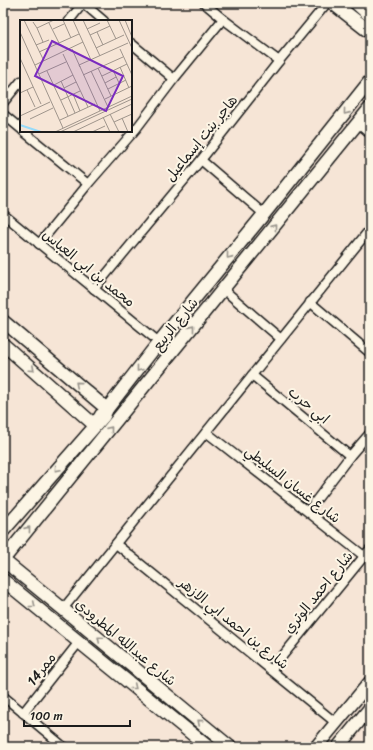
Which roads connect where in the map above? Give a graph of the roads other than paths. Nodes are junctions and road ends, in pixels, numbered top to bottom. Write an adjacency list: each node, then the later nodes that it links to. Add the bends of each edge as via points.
1 (83, 3): 8 (street); 9 (street)
2 (204, 3): 7 (street)
3 (327, 3): 12 (street, هاجر بنت إسماعيل)
4 (333, 3): 10 (main road)
5 (358, 3): 6 (highway)
6 (370, 14)
7 (222, 19): 12 (street); 13 (street)
8 (70, 20)
9 (103, 20)
10 (370, 32)
11 (132, 44): 13 (street)
12 (279, 61): 25 (street, هاجر بنت إسماعيل)
13 (174, 79): 20 (street)
14 (370, 81): 28 (street, شارع الربيع, one-way to 28)
15 (20, 83): 16 (street)
16 (3, 103)
17 (370, 108): 19 (street, شارع الربيع)
18 (3, 114): 21 (street)
19 (358, 123): 24 (street); 32 (street, شارع الربيع, one-way to 19)
20 (134, 127)
21 (20, 128)
22 (24, 132): 26 (street)
23 (130, 132): 26 (street)
24 (370, 134)
25 (201, 160): 28 (street); 31 (street, هاجر بنت إسماعيل)
26 (88, 184): 30 (street)
27 (3, 214): 30 (street, محمد بن ابي العباس)
28 (264, 214): 36 (street, شارع الربيع, one-way to 36)
29 (370, 229): 33 (street)
30 (40, 244): 31 (street, محمد بن ابي العباس)
31 (94, 289): 36 (street, محمد بن ابي العباس)
32 (223, 289): 35 (street); 49 (street, شارع الربيع, one-way to 32)
33 (310, 302): 35 (street); 38 (street)
34 (3, 321): 40 (street, one-way to 34)
35 (281, 339): 39 (street)
36 (159, 342): 40 (street, شارع الربيع, one-way to 40)
37 (3, 344): 40 (street, one-way to 40, via 91,422 100,418)
38 (368, 348)
39 (252, 375): 41 (street); 43 (street, ابي حرب)
40 (105, 407): 45 (street, شارع الربيع, one-way to 45, via 104,416)
41 (206, 432): 44 (street, شارع غسان السليطي); 46 (street)
42 (370, 433): 43 (street)
43 (350, 456): 44 (street)
44 (308, 511): 48 (street, شارع غسان السليطي)
45 (3, 531)
46 (116, 544): 51 (street); 53 (street, شارع بن احمد ابي الازهر)
47 (370, 548): 48 (street, شارع احمد الوتري)
48 (364, 556): 53 (street, شارع احمد الوتري)
49 (3, 560): 51 (street, شارع عبدالله المطرودي)
50 (3, 580): 52 (street, شارع عبدالله المطرودي, one-way to 52)
51 (63, 609): 61 (street, شارع عبدالله المطرودي, one-way to 51)
52 (79, 642): 57 (street, ممر14); 59 (street, شارع عبدالله المطرودي, one-way to 59)
53 (271, 670): 58 (street, شارع بن احمد ابي الازهر)
54 (370, 682): 58 (street)
55 (3, 696): 57 (street)
56 (370, 708): 63 (street)
57 (23, 713): 60 (street)
58 (336, 723): 62 (street)
59 (203, 745)
60 (64, 747)
61 (230, 747)
62 (316, 747)
63 (338, 747)

